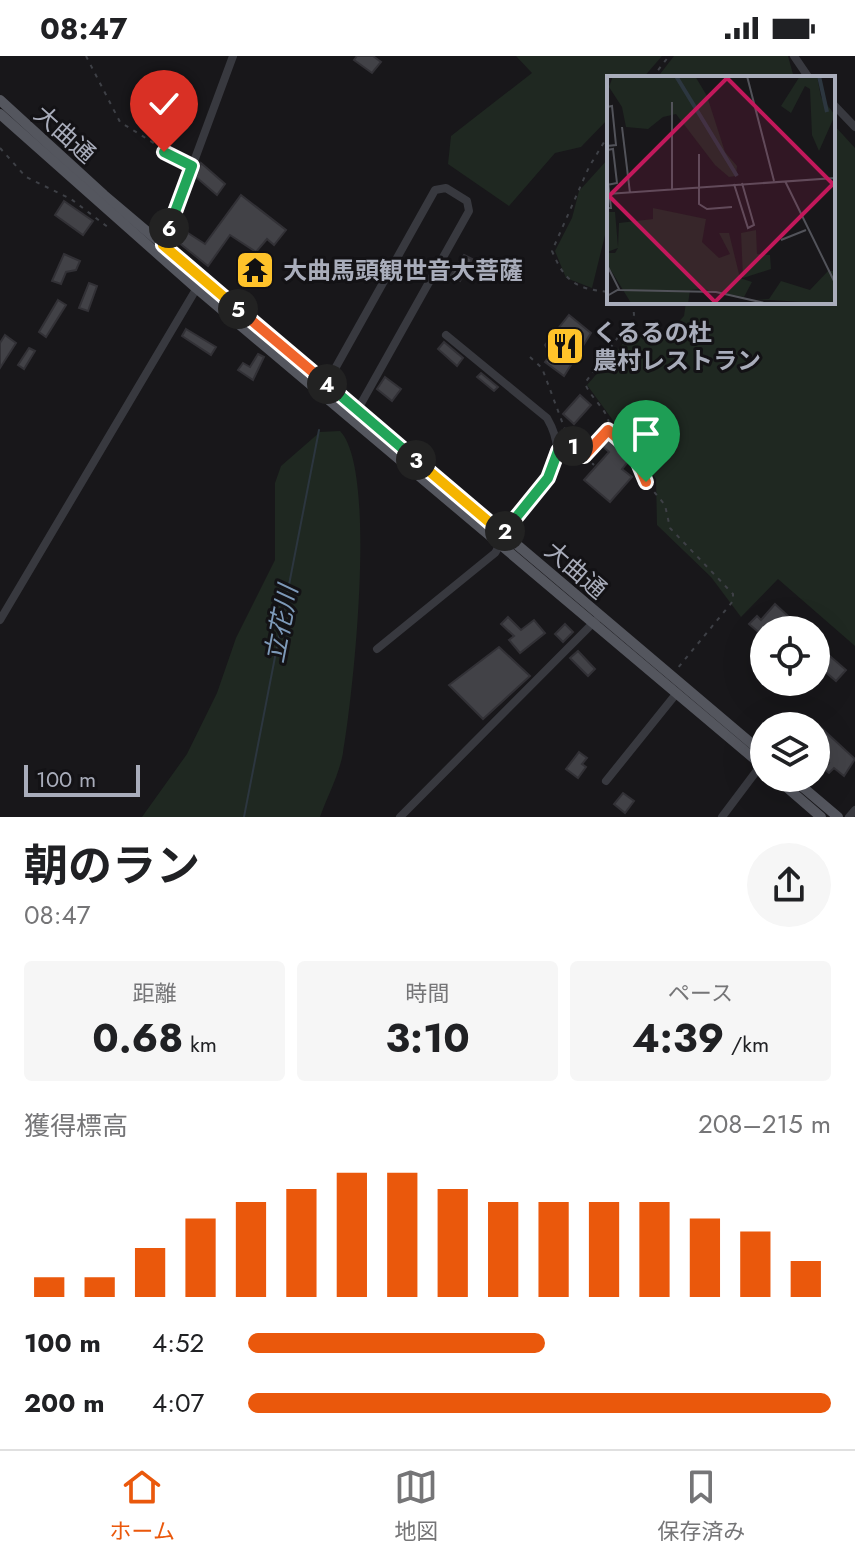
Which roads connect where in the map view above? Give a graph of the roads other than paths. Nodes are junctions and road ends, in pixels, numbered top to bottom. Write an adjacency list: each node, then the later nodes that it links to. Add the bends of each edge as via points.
1 (233, 56): 8 (street)
2 (794, 56): 3 (street)
3 (808, 76)
4 (0, 100): 8 (main road, 大曲通)
5 (835, 106): 7 (street)
6 (0, 114): 9 (main road, 大曲通)
7 (855, 127)
8 (163, 245): 9 (main road, 大曲通)
9 (200, 283): 11 (main road, 大曲通); 14 (main road, 大曲通); 15 (street)
10 (446, 335): 13 (street, via 547,418 557,435 558,451 548,478)
11 (327, 383): 12 (main road, 大曲通); 12 (street, via 435,190 446,188 467,201 469,211)
12 (358, 409): 13 (main road, 大曲通)
13 (502, 533): 14 (street); 16 (main road, 大曲通)
14 (500, 546): 16 (main road, 大曲通); 17 (street)
15 (0, 620)
16 (595, 620): 18 (main road, 大曲通); 19 (main road, 大曲通, via 671,676); 26 (street)
17 (377, 649)
18 (676, 694): 20 (main road, 大曲通); 22 (street)
19 (750, 750)
20 (750, 752)
21 (750, 779): 27 (street)
22 (606, 781)
23 (792, 792): 28 (main road)
24 (809, 792): 29 (main road)
25 (855, 810): 30 (street)
26 (400, 817)
27 (722, 817)
28 (821, 817)
29 (838, 817)
30 (849, 817)

